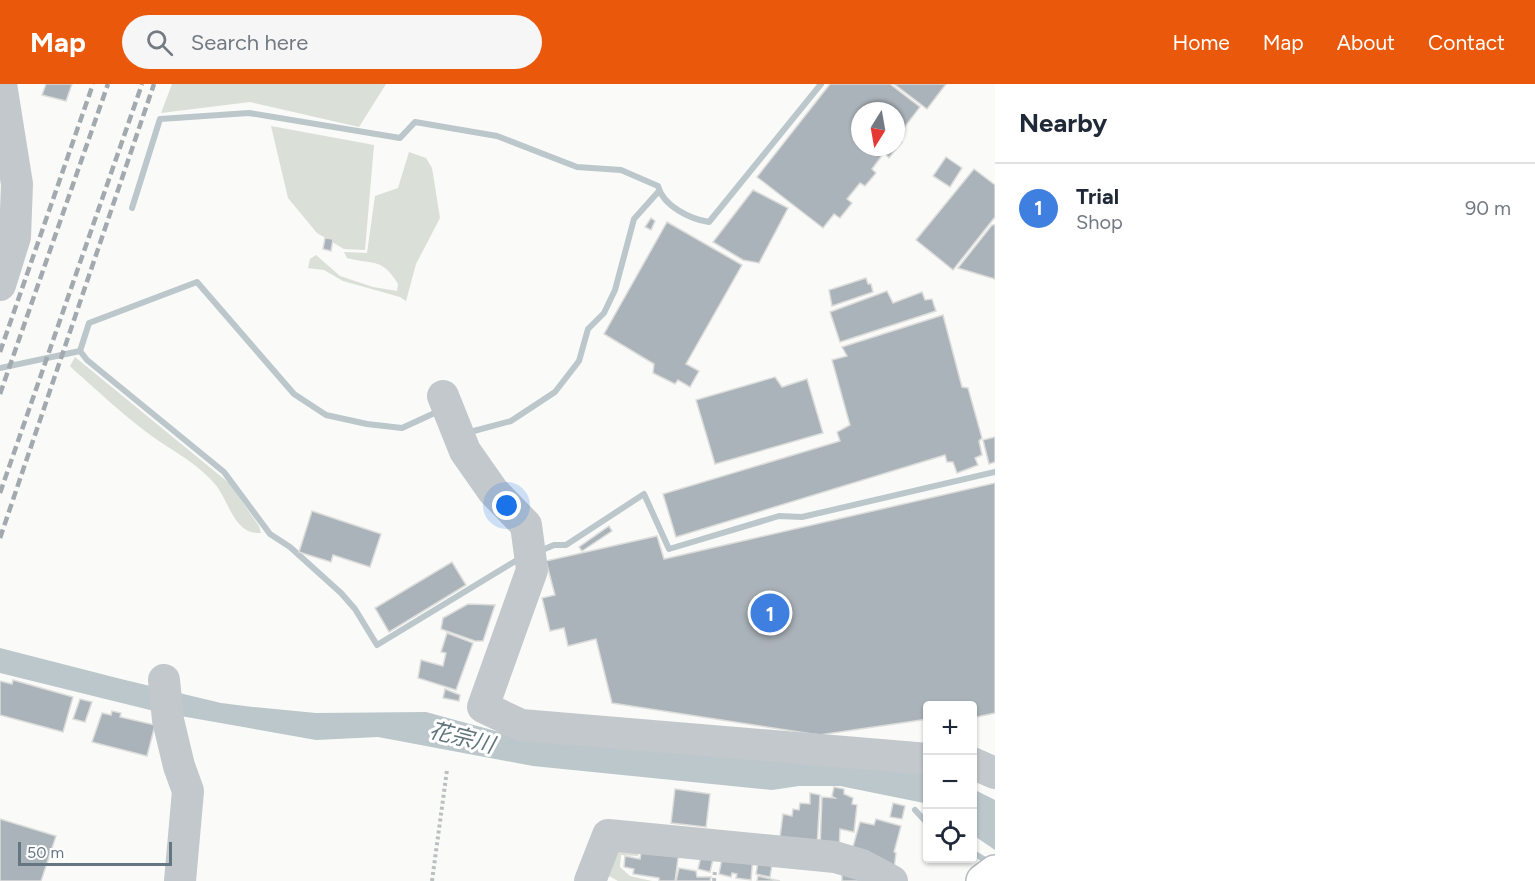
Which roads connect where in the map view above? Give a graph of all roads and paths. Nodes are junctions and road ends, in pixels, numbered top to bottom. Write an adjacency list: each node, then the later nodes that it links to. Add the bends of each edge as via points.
1 (2, 84): 2 (street, via 17,184)
2 (8, 226): 3 (street, via 15,237)
3 (0, 282)
4 (443, 396): 6 (street, via 465,451 493,491 526,525 532,570 483,707 521,724)
5 (164, 680): 11 (street, via 168,720 188,791)
6 (923, 759)
7 (977, 765): 9 (street)
8 (447, 770): 12 (path)
9 (995, 773)
10 (995, 872): 15 (main road)
11 (180, 881)
12 (432, 881)
13 (590, 881): 14 (street, via 608,835 835,857 862,865)
14 (892, 881)
15 (983, 881)

